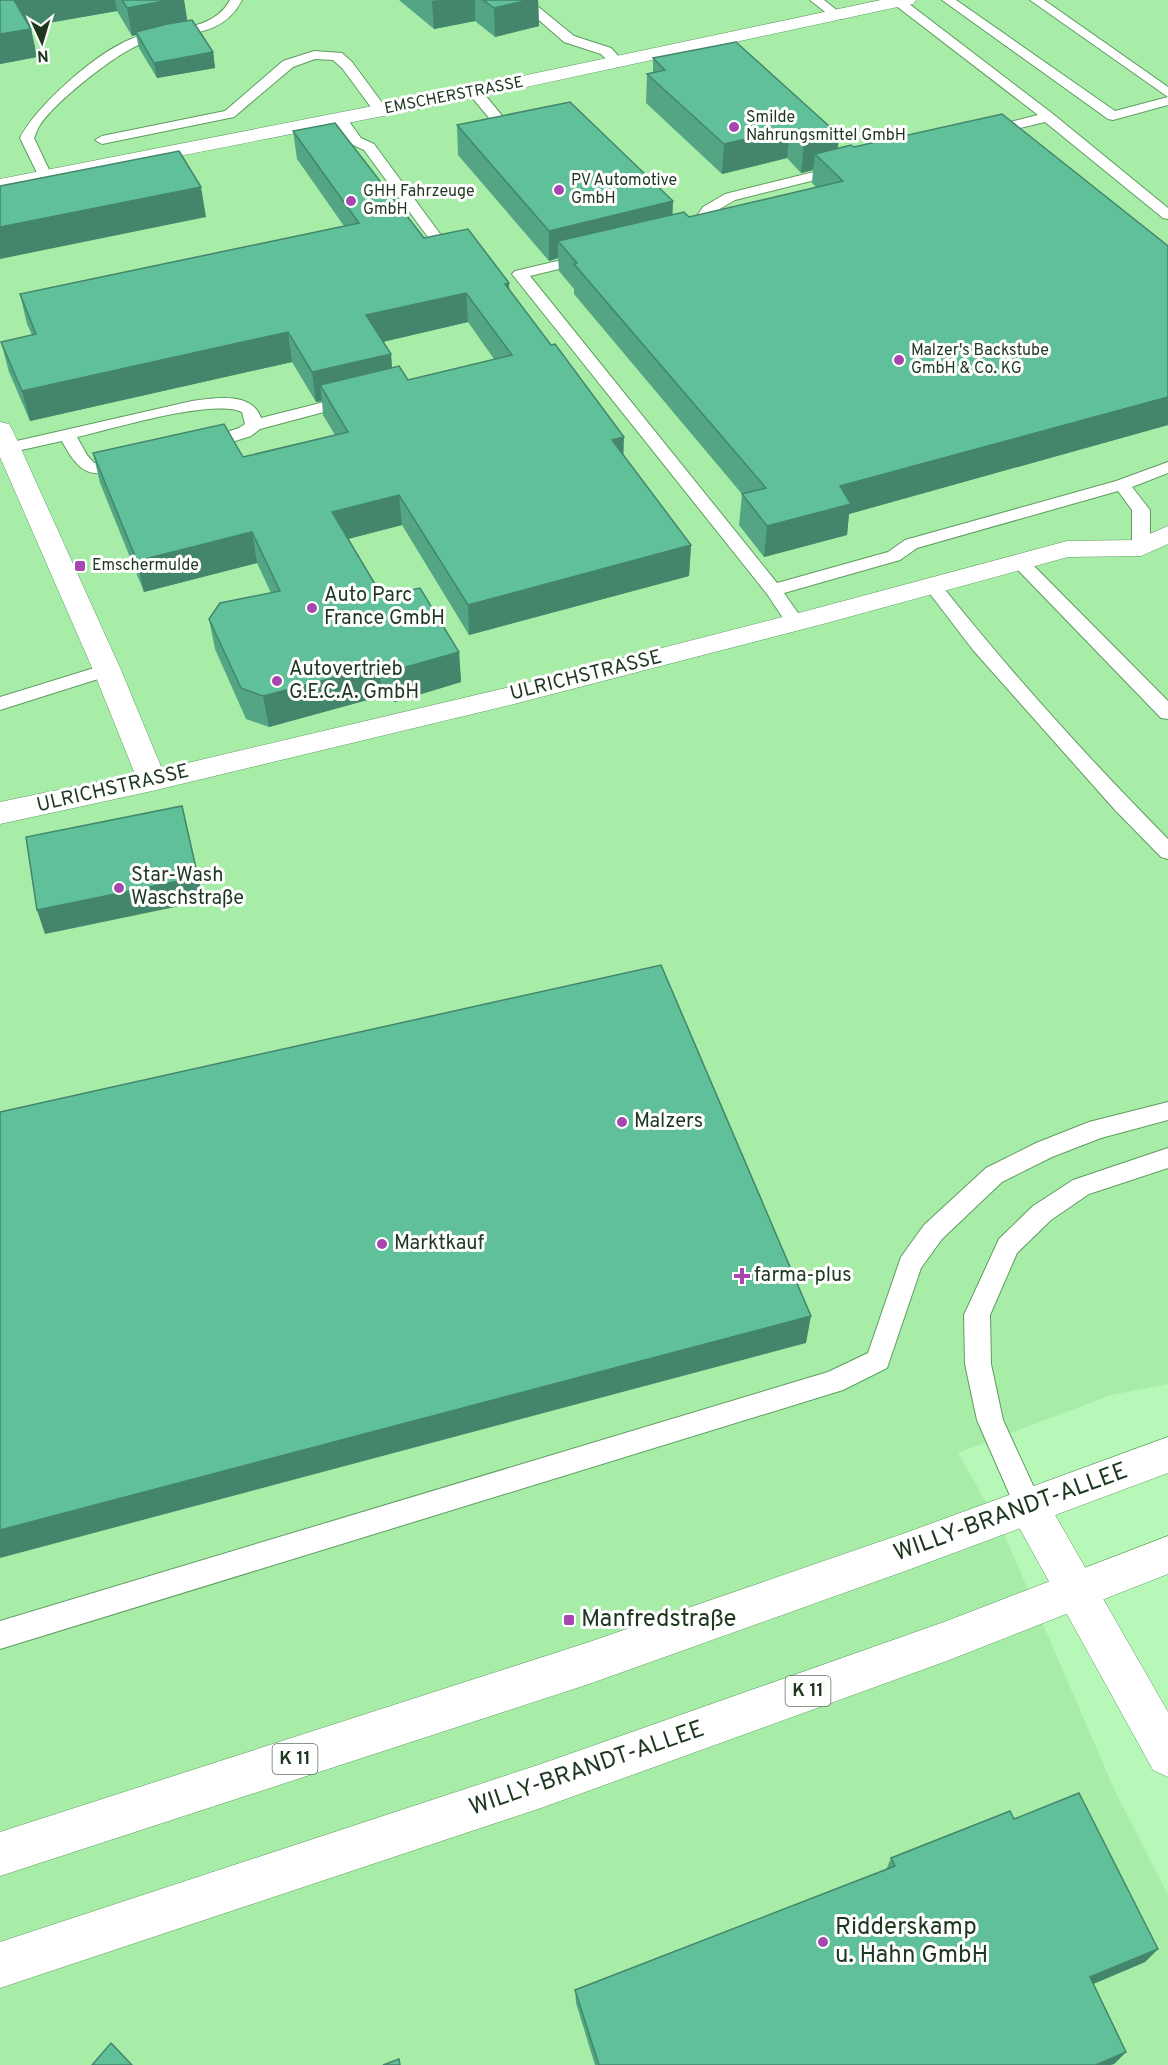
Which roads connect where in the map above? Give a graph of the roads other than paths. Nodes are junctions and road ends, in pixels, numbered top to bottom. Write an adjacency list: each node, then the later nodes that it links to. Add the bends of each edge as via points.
1 (236, 0): 19 (lane, via 222,19 192,30 136,41 81,81 34,124 27,138)
2 (522, 0): 8 (lane, via 568,39 606,51)
3 (816, 0): 7 (lane)
4 (948, 0): 11 (lane, via 1113,116)
5 (1036, 0): 10 (lane)
6 (903, 1): 7 (street, EMSCHERSTRASSE); 13 (lane)
7 (838, 16): 8 (street, EMSCHERSTRASSE)
8 (618, 63): 9 (street, EMSCHERSTRASSE)
9 (475, 92): 12 (street, EMSCHERSTRASSE); 15 (lane)
10 (1168, 93)
11 (1168, 101)
12 (381, 111): 14 (street, EMSCHERSTRASSE); 17 (lane, via 337,56 314,55 288,64 230,114)
13 (1048, 117): 16 (lane); 21 (lane)
14 (340, 119): 19 (street, EMSCHERSTRASSE); 23 (lane, via 356,141 369,147)
15 (509, 133)
16 (968, 137)
17 (102, 140)
18 (855, 166): 22 (lane, via 730,198 708,210 692,233)
19 (45, 176): 20 (street, EMSCHERSTRASSE)
20 (0, 185)
21 (1168, 215)
22 (669, 239)
23 (441, 245)
24 (600, 255): 37 (lane, via 520,274)
25 (366, 397): 26 (lane)
26 (254, 424): 27 (lane, via 249,409 222,402); 29 (lane, via 227,440)
27 (67, 434): 28 (lane); 30 (lane, via 88,467 103,469)
28 (4, 438): 39 (street)
29 (189, 450)
30 (143, 460)
31 (1168, 467): 32 (lane)
32 (1122, 484): 34 (lane, via 1141,510); 37 (lane, via 911,544 894,556)
33 (1168, 534): 34 (street, ULRICHSTRASSE)
34 (1141, 548): 35 (street, ULRICHSTRASSE, via 1067,549)
35 (1021, 562): 36 (street, ULRICHSTRASSE); 41 (lane)
36 (933, 586): 38 (street, ULRICHSTRASSE); 44 (lane, via 980,646)
37 (772, 590): 38 (lane)
38 (796, 622): 42 (street, ULRICHSTRASSE, via 514,695)
39 (107, 670): 40 (lane); 42 (street)
40 (0, 704)
41 (1168, 713)
42 (152, 781): 43 (street, ULRICHSTRASSE)
43 (0, 813)
44 (1168, 852)
45 (1168, 1111): 51 (lane, via 1097,1129 994,1175 933,1232 910,1264 878,1360 834,1382)
46 (1168, 1158): 48 (lane, via 1081,1187 1042,1213 1008,1246 977,1315 978,1364 990,1420)
47 (1168, 1455): 48 (street, WILLY-BRANDT-ALLEE / K 11)
48 (1029, 1507): 50 (street); 53 (street, WILLY-BRANDT-ALLEE / K 11, via 589,1663)
49 (1168, 1555): 50 (street, WILLY-BRANDT-ALLEE / K 11)
50 (1075, 1592): 52 (street); 54 (street, WILLY-BRANDT-ALLEE / K 11, via 541,1786)
51 (0, 1635)
52 (1168, 1755)
53 (0, 1854)
54 (0, 1965)

